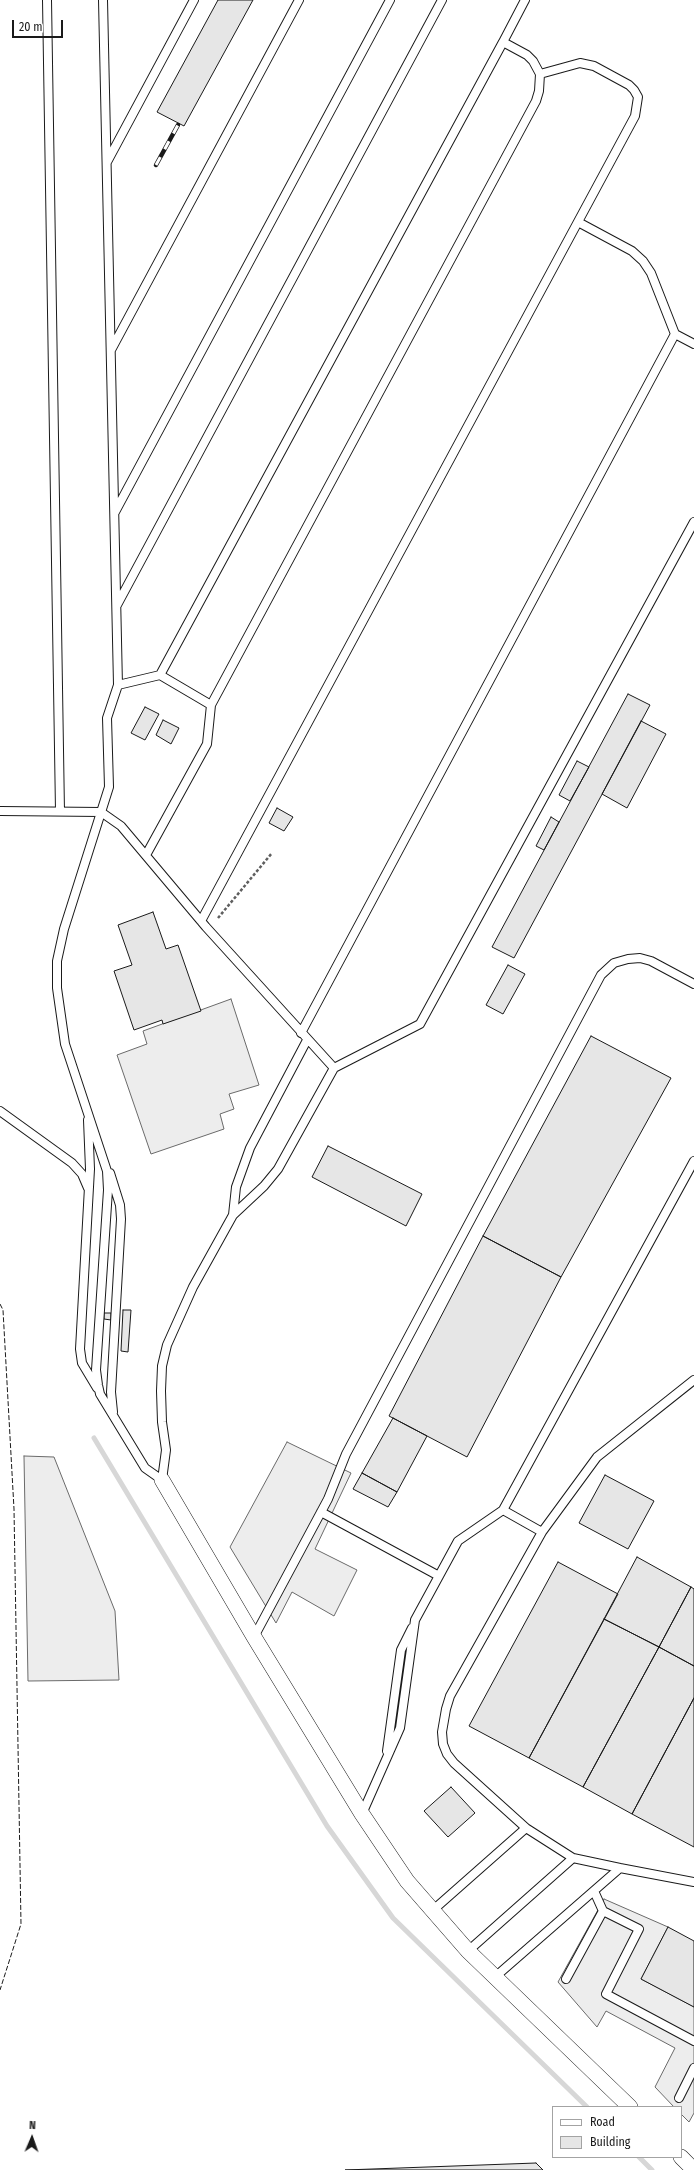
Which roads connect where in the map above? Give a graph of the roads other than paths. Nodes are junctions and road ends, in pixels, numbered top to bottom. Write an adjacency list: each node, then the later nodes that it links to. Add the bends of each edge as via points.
1 (47, 0): 22 (lane)
2 (103, 0): 10 (lane)
3 (194, 0): 10 (lane)
4 (299, 0): 14 (lane)
5 (390, 0): 15 (lane)
6 (442, 0): 17 (lane)
7 (525, 0): 8 (lane)
8 (503, 42): 9 (lane, via 527,55); 18 (lane)
9 (540, 74): 11 (lane, via 574,64 588,64 629,84 638,97 635,116); 20 (lane, via 536,101)
10 (107, 163): 14 (lane)
11 (578, 222): 12 (lane, via 632,251 643,261 651,273); 25 (lane)
12 (675, 334): 13 (lane); 27 (lane)
13 (694, 344)
14 (111, 350): 15 (lane)
15 (115, 513): 17 (lane)
16 (694, 522): 29 (lane, via 420,1024)
17 (117, 606): 19 (lane)
18 (160, 675): 19 (lane); 20 (lane)
19 (118, 685): 23 (lane, via 107,718 109,787)
20 (211, 705): 24 (lane, via 207,744)
21 (0, 811): 22 (lane)
22 (60, 811): 23 (lane)
23 (101, 812): 24 (lane, via 121,826); 30 (lane, via 72,897 57,961 56,988 65,1044)
24 (146, 855): 25 (lane)
25 (204, 924): 27 (lane)
26 (694, 984): 41 (lane, via 651,960 640,958 614,963 601,975 346,1454)
27 (301, 1033): 28 (lane)
28 (307, 1040): 29 (lane); 35 (lane, via 250,1148 237,1182)
29 (334, 1068): 35 (lane, via 278,1169)
30 (85, 1103): 32 (lane); 34 (lane, via 90,1144)
31 (0, 1111): 34 (lane, via 72,1163 82,1174)
32 (105, 1159): 37 (lane, via 108,1190 96,1377); 38 (lane, via 120,1205 121,1219 112,1401)
33 (694, 1161): 40 (lane)
34 (89, 1190): 37 (lane, via 80,1349 82,1363)
35 (233, 1215): 39 (lane, via 193,1287 167,1345 162,1366 161,1391 166,1450)
36 (694, 1380): 42 (lane, via 597,1457)
37 (100, 1394): 38 (lane)
38 (117, 1422): 39 (lane, via 145,1468)
39 (162, 1480): 45 (street)
40 (503, 1510): 42 (lane); 43 (lane, via 458,1541)
41 (321, 1512): 43 (lane); 45 (lane)
42 (542, 1532): 48 (lane, via 450,1696 442,1732 443,1744 454,1763)
43 (439, 1576): 44 (lane)
44 (415, 1620): 46 (lane, via 402,1650); 46 (lane, via 400,1728)
45 (254, 1637): 47 (street)
46 (385, 1762): 47 (lane)
47 (362, 1814): 53 (street, via 395,1864)
48 (526, 1828): 49 (lane); 53 (lane)
49 (573, 1858): 50 (lane); 55 (lane)
50 (620, 1868): 51 (lane); 52 (lane)
51 (694, 1882)
52 (594, 1891): 54 (lane); 56 (lane)
53 (432, 1911): 55 (street)
54 (603, 1911): 57 (lane); 58 (lane, via 639,1929 606,1994)
55 (468, 1951): 56 (street)
56 (495, 1976): 61 (street)
57 (566, 1979)
58 (694, 2041)
59 (694, 2068): 60 (lane)
60 (679, 2098)
61 (629, 2106)
62 (682, 2158): 63 (street)
63 (694, 2170)

